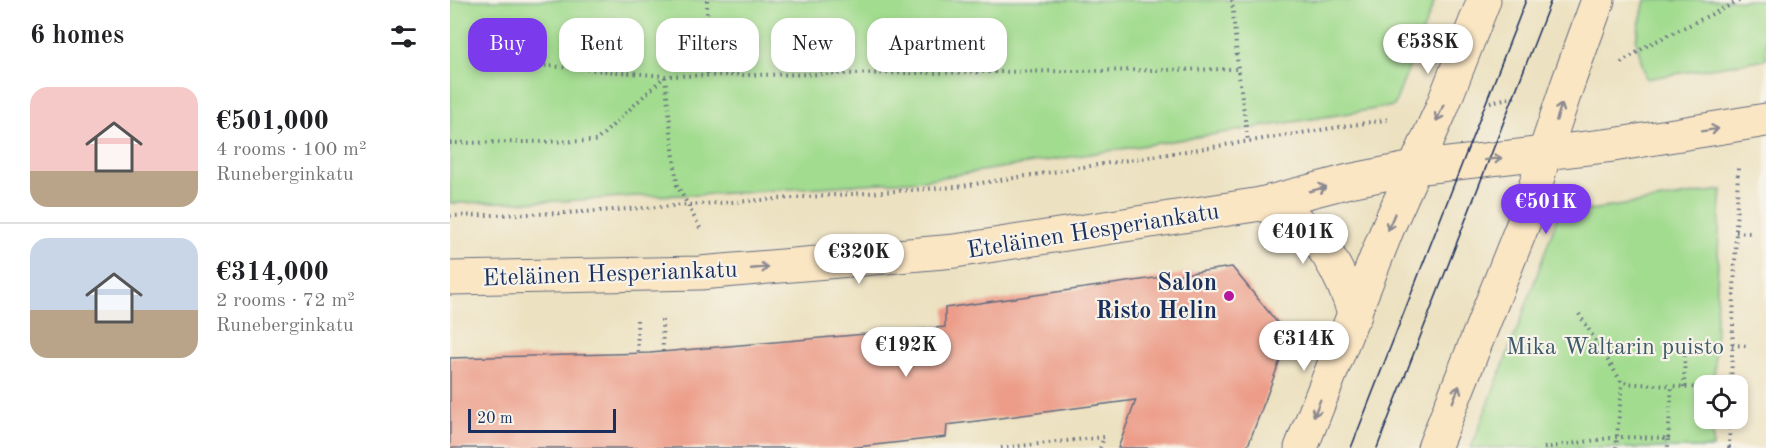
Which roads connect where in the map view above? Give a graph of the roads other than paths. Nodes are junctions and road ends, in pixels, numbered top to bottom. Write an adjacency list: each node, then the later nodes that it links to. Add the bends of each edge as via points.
1 (1484, 0): 5 (street, one-way to 5)
2 (1598, 0): 4 (street, one-way to 2)
3 (1753, 123): 4 (street, Eteläinen Hesperiankatu, one-way to 3)
4 (1545, 152): 5 (street, Eteläinen Hesperiankatu, one-way to 4); 10 (street, one-way to 4, via 1529,209)
5 (1414, 168): 6 (street, Eteläinen Hesperiankatu, one-way to 5); 8 (street, one-way to 8)
6 (1261, 204): 7 (street, Eteläinen Hesperiankatu, one-way to 6, via 700,273 944,252); 8 (street, via 1303,225 1316,240 1333,263)
7 (450, 278)
8 (1355, 315): 9 (street, one-way to 9)
9 (1301, 448)
10 (1434, 448)

